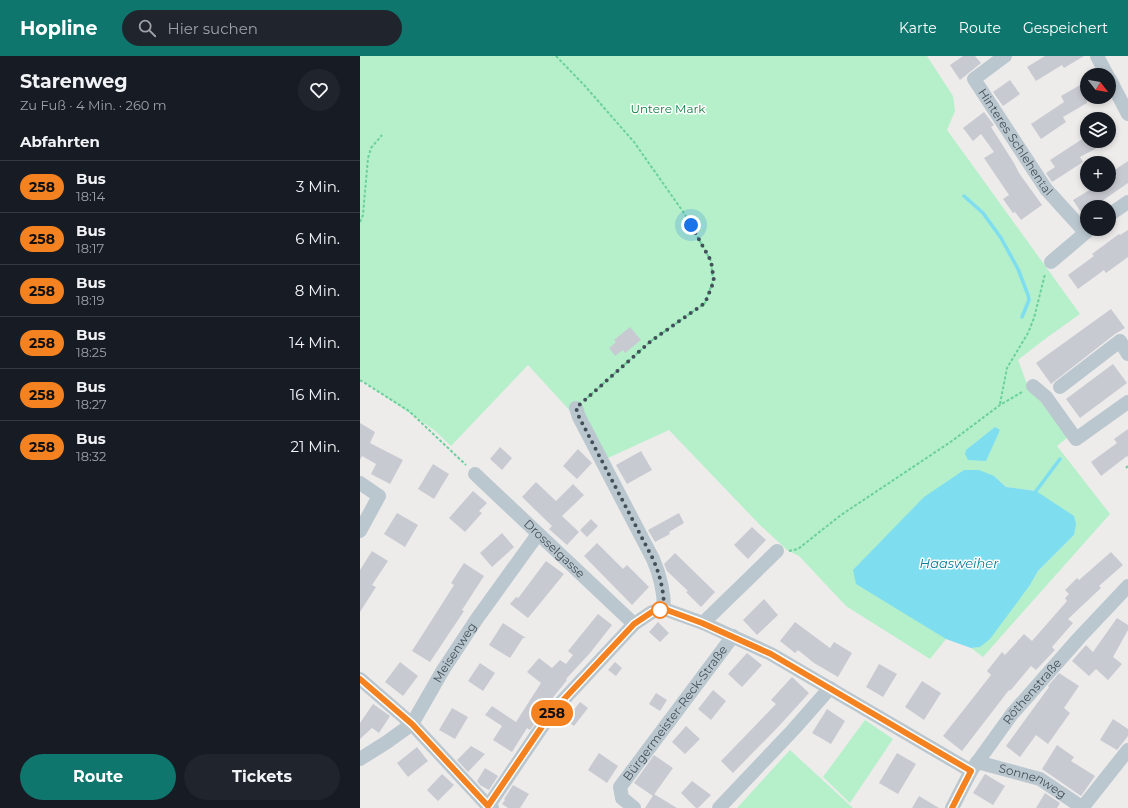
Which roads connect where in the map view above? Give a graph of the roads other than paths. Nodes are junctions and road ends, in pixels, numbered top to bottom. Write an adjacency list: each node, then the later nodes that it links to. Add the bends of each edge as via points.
1 (1005, 56): 8 (street, Hinteres Schlehental, via 974,79 1046,189)
2 (1097, 56): 3 (street)
3 (1103, 68)
4 (1116, 91): 5 (street)
5 (1128, 114)
6 (1128, 202): 7 (street)
7 (1116, 210)
8 (1080, 224)
9 (1081, 236): 10 (street)
10 (1051, 262)
11 (1128, 354): 13 (street, via 1120,341)
12 (1033, 386): 14 (street, via 1046,398 1076,439)
13 (1060, 387)
14 (1128, 402)
15 (576, 408): 22 (street, via 658,570 664,595)
16 (475, 474): 19 (street, Drosselgasse)
17 (360, 483): 18 (street, via 379,496)
18 (360, 531)
19 (538, 534): 24 (street, Drosselgasse); 28 (street, Meisenweg, via 476,620)
20 (777, 551): 23 (street)
21 (1128, 586): 31 (street, Röthenstraße, via 1012,714)
22 (664, 609): 23 (street, Sonnenweg); 24 (street, via 652,612)
23 (702, 623): 25 (street, Sonnenweg)
24 (634, 624): 32 (street, via 552,712)
25 (733, 636): 27 (street, Sonnenweg, via 771,654); 33 (street, Bürgermeister-Reck-Straße, via 620,787 622,798)
26 (360, 679): 28 (street)
27 (830, 688): 31 (street, Sonnenweg); 34 (street)
28 (412, 724): 30 (street, Meisenweg); 32 (street)
29 (1128, 750): 36 (street)
30 (360, 759)
31 (974, 766): 35 (street, Röthenstraße); 36 (street, Sonnenweg, via 1040,779)
32 (489, 807)
33 (634, 808)
34 (719, 808)
35 (952, 808)
36 (1082, 808)

